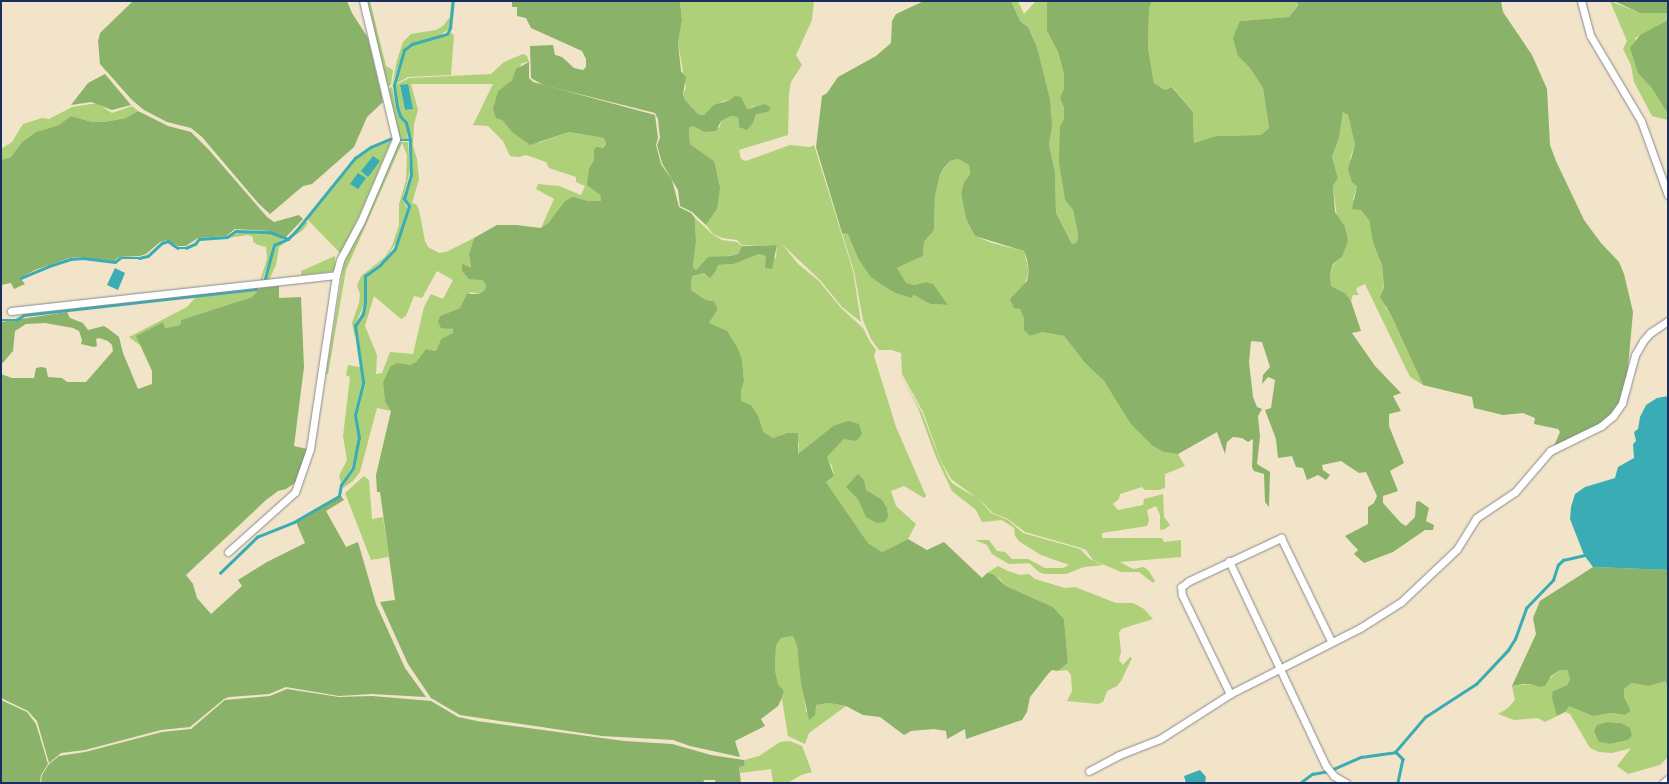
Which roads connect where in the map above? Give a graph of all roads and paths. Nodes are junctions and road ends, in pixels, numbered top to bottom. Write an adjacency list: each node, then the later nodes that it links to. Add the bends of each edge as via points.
1 (363, 1): 4 (street, via 396,139)
2 (1581, 1): 3 (street, via 1590,35 1641,122)
3 (1668, 195)
4 (336, 275): 5 (street); 7 (street, via 310,449 295,492)
5 (11, 312)
6 (1668, 321): 9 (street, via 1643,341 1622,402 1608,421 1550,451 1515,492 1476,518 1457,549 1401,602 1360,628)
7 (228, 552)
8 (1229, 561): 9 (street, via 1281,538); 10 (street); 11 (street, via 1181,587)
9 (1331, 641): 10 (street)
10 (1278, 667): 11 (street); 14 (street, via 1326,766)
11 (1230, 694): 12 (street, via 1160,739)
12 (1089, 771)
13 (1668, 779): 15 (street)
14 (1346, 783)
15 (1663, 783)

